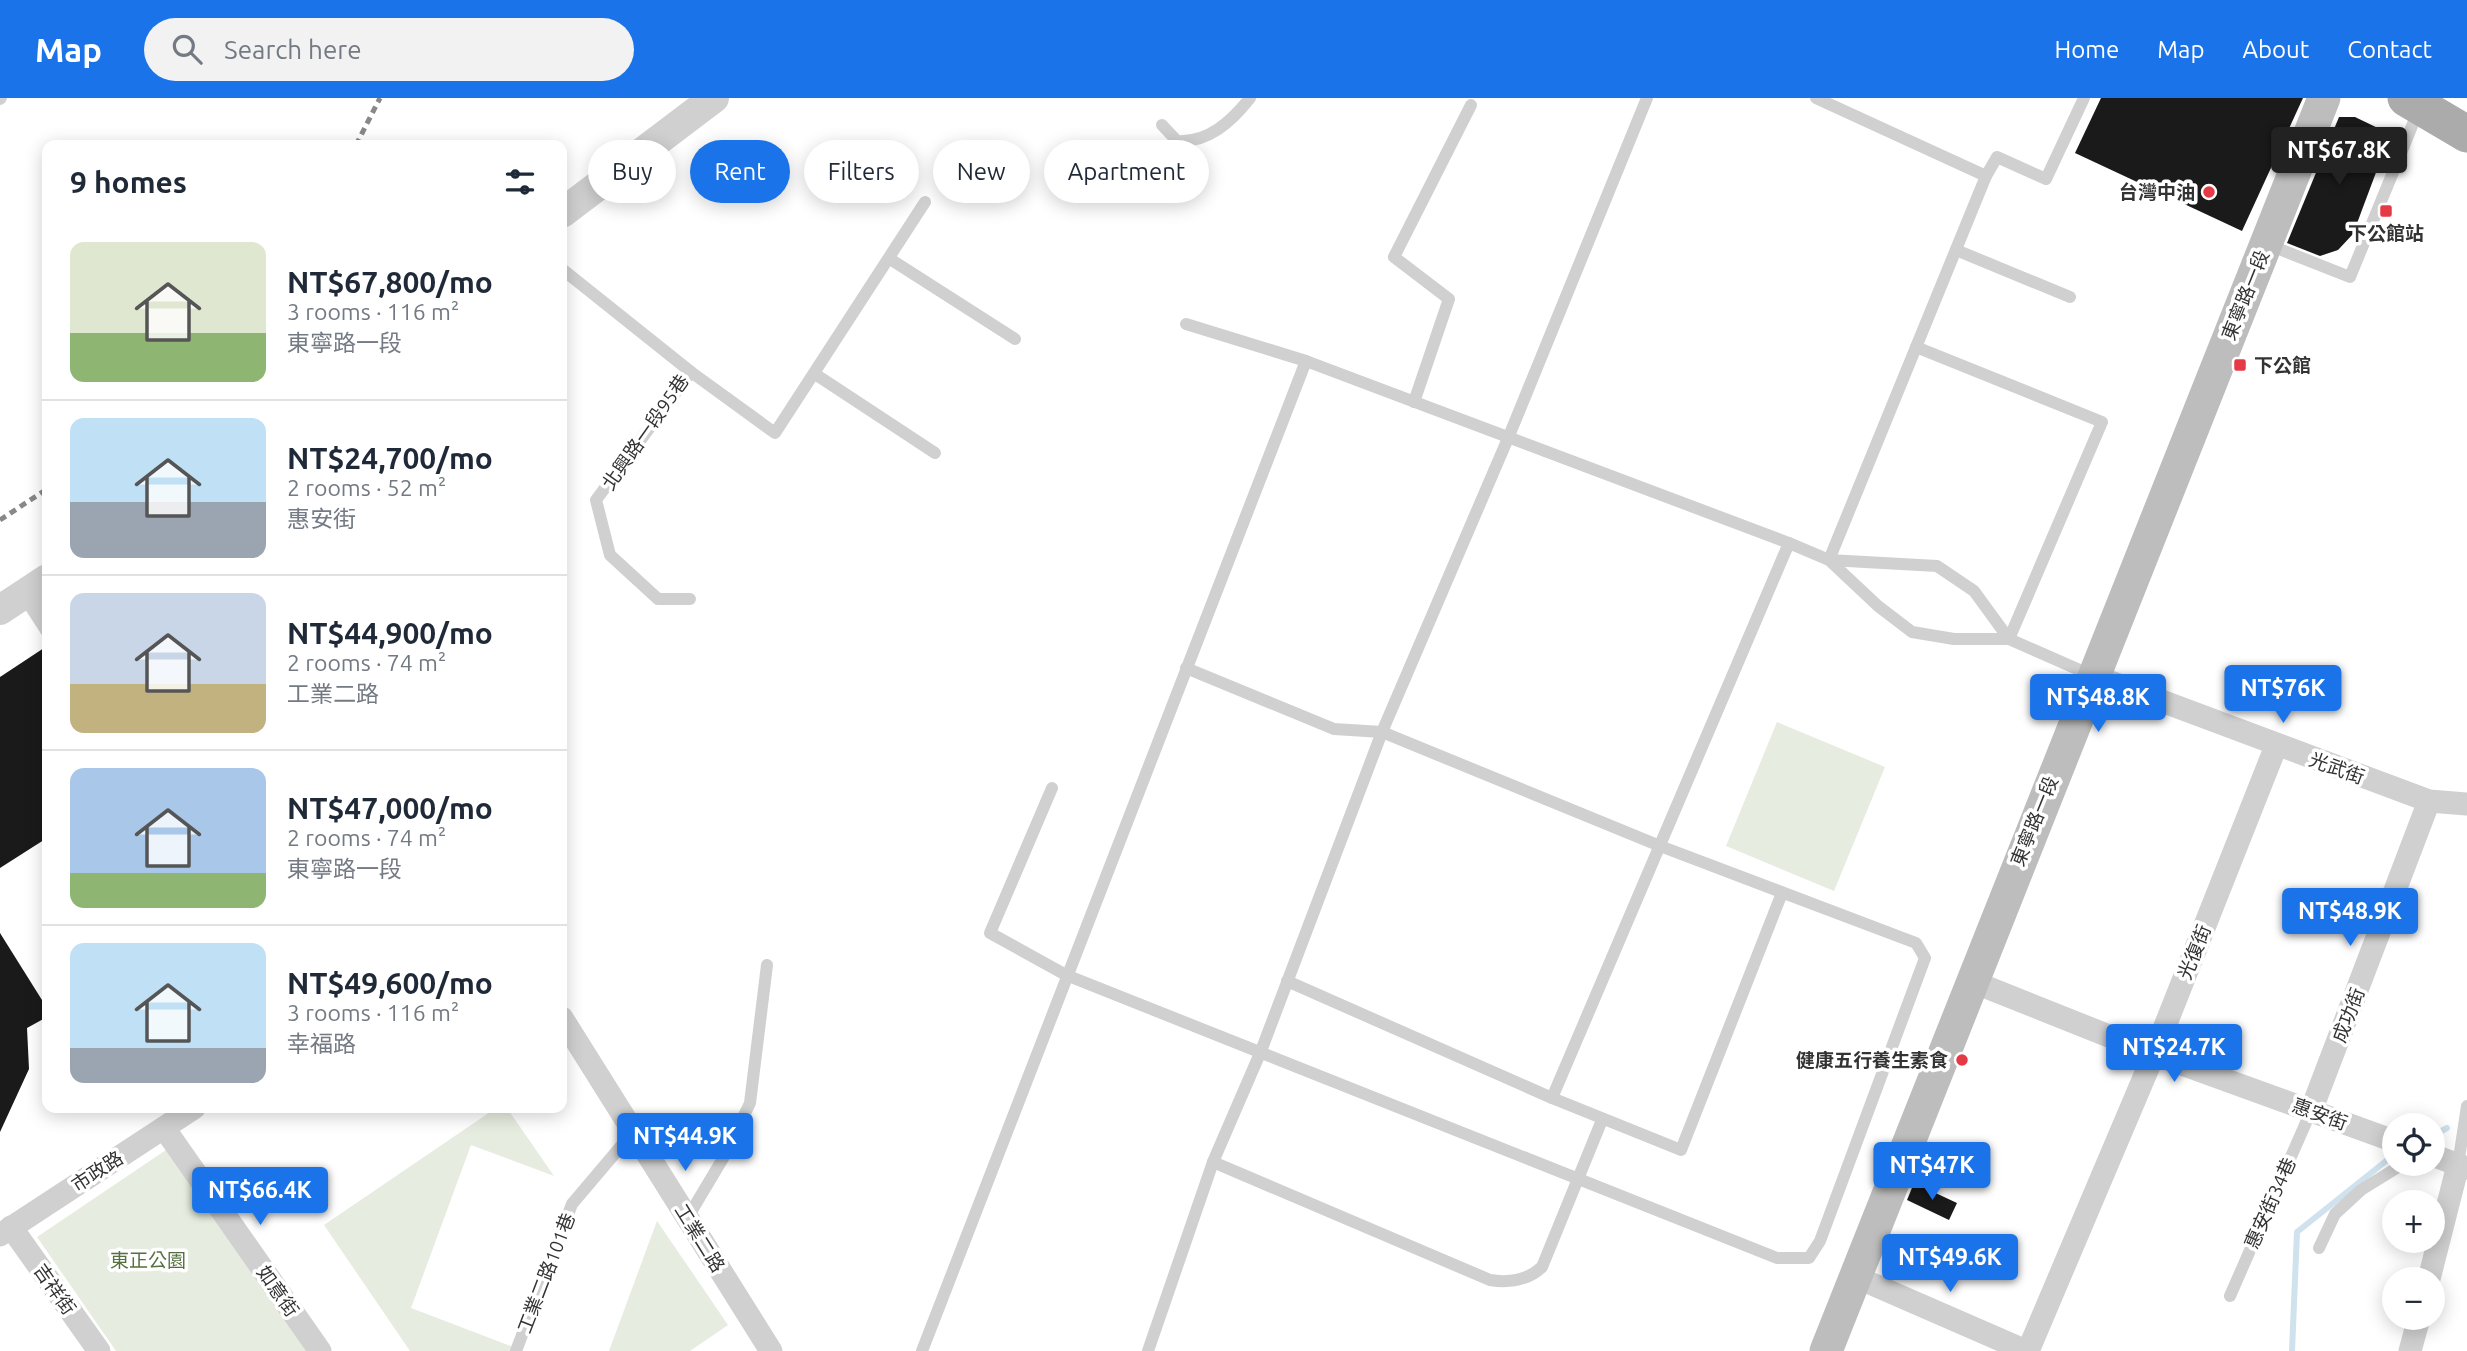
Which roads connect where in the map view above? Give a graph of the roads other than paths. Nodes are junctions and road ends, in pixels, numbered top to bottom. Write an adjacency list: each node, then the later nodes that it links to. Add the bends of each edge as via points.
1 (714, 98): 13 (street)
2 (1250, 98): 9 (lane, via 1236,117 1196,142 1177,141)
3 (1647, 98): 26 (lane)
4 (1816, 98): 11 (lane)
5 (2084, 98): 11 (lane, via 2046,179 1997,157)
6 (2324, 98): 14 (main road, 東寧路一段)
7 (2413, 102): 10 (main road); 14 (lane, via 2350,277)
8 (1471, 105): 25 (lane, via 1394,257 1449,299)
9 (1162, 125)
10 (2467, 134)
11 (1986, 176): 15 (lane)
12 (925, 202): 16 (lane)
13 (567, 209)
14 (2265, 244): 35 (main road, 東寧路一段)
15 (1956, 250): 18 (lane); 21 (lane)
16 (890, 259): 20 (lane); 24 (lane)
17 (567, 274): 23 (lane, 北興路一段95巷)
18 (2070, 297)
19 (1186, 324): 22 (lane)
20 (1015, 340)
21 (1916, 347): 29 (lane); 33 (lane, via 2102,422)
22 (1306, 361): 25 (lane); 34 (lane)
23 (691, 372): 24 (lane, via 775,433); 31 (lane, 北興路一段95巷, via 596,500 610,555 658,599)
24 (815, 374): 27 (lane)
25 (1414, 402): 26 (lane)
26 (1509, 436): 28 (lane); 36 (lane)
27 (935, 453)
28 (1789, 543): 29 (lane); 41 (lane)
29 (1829, 560): 33 (lane, via 1912,632 1954,639); 33 (lane, via 1937,566 1974,591)
30 (29, 599): 32 (lane)
31 (690, 599)
32 (42, 623)
33 (2009, 639): 35 (lane)
34 (1186, 668): 36 (lane, via 1334,729); 44 (lane)
35 (2092, 676): 37 (street, 光武街); 46 (main road, 東寧路一段)
36 (1382, 732): 41 (lane); 45 (lane)
37 (2276, 746): 39 (street, 光武街); 49 (street, 光復街)
38 (1052, 788): 44 (lane, via 990,933)
39 (2430, 801): 40 (street, 光武街); 52 (street, 成功街)
40 (2467, 804)
41 (1660, 846): 42 (lane); 50 (lane)
42 (1782, 893): 54 (lane, via 1681,1150); 62 (lane, via 1916,943 1925,958 1820,1241 1809,1258 1777,1258)
43 (767, 965): 63 (lane, via 750,1102)
44 (1066, 975): 48 (lane); 74 (lane)
45 (1287, 981): 48 (lane); 50 (lane)
46 (1971, 981): 49 (street, 惠安街); 67 (main road, 東寧路一段)
47 (567, 1026): 56 (street, 工業二路)
48 (1261, 1051): 59 (lane); 62 (lane)
49 (2154, 1054): 52 (street, 惠安街); 77 (street, 光復街)
50 (1552, 1098): 54 (lane)
51 (2467, 1106): 60 (lane)
52 (2311, 1111): 57 (street, 惠安街); 68 (lane, 惠安街34巷)
53 (186, 1113): 55 (street, 市政路)
54 (1602, 1120): 62 (lane)
55 (164, 1128): 64 (street, 市政路); 71 (street, 如意街)
56 (633, 1132): 63 (street, 工業二路); 72 (lane, 工業二路101巷, via 572,1205)
57 (2382, 1137)
58 (2445, 1160): 60 (street)
59 (1213, 1162): 62 (lane, via 1506,1283 1542,1267); 75 (lane)
60 (2463, 1167): 66 (street)
61 (2384, 1176): 65 (lane, via 2335,1214)
62 (1575, 1180)
63 (688, 1217): 73 (street, 工業二路)
64 (6, 1231): 70 (street, 吉祥街)
65 (2319, 1248)
66 (2432, 1267)
67 (1857, 1277): 76 (main road, 東寧路一段); 77 (street)
68 (2230, 1296)
69 (2415, 1330): 78 (street)
70 (99, 1351)
71 (320, 1351)
72 (516, 1351)
73 (771, 1351)
74 (922, 1351)
75 (1148, 1351)
76 (1826, 1351)
77 (2027, 1351)
78 (2410, 1351)

